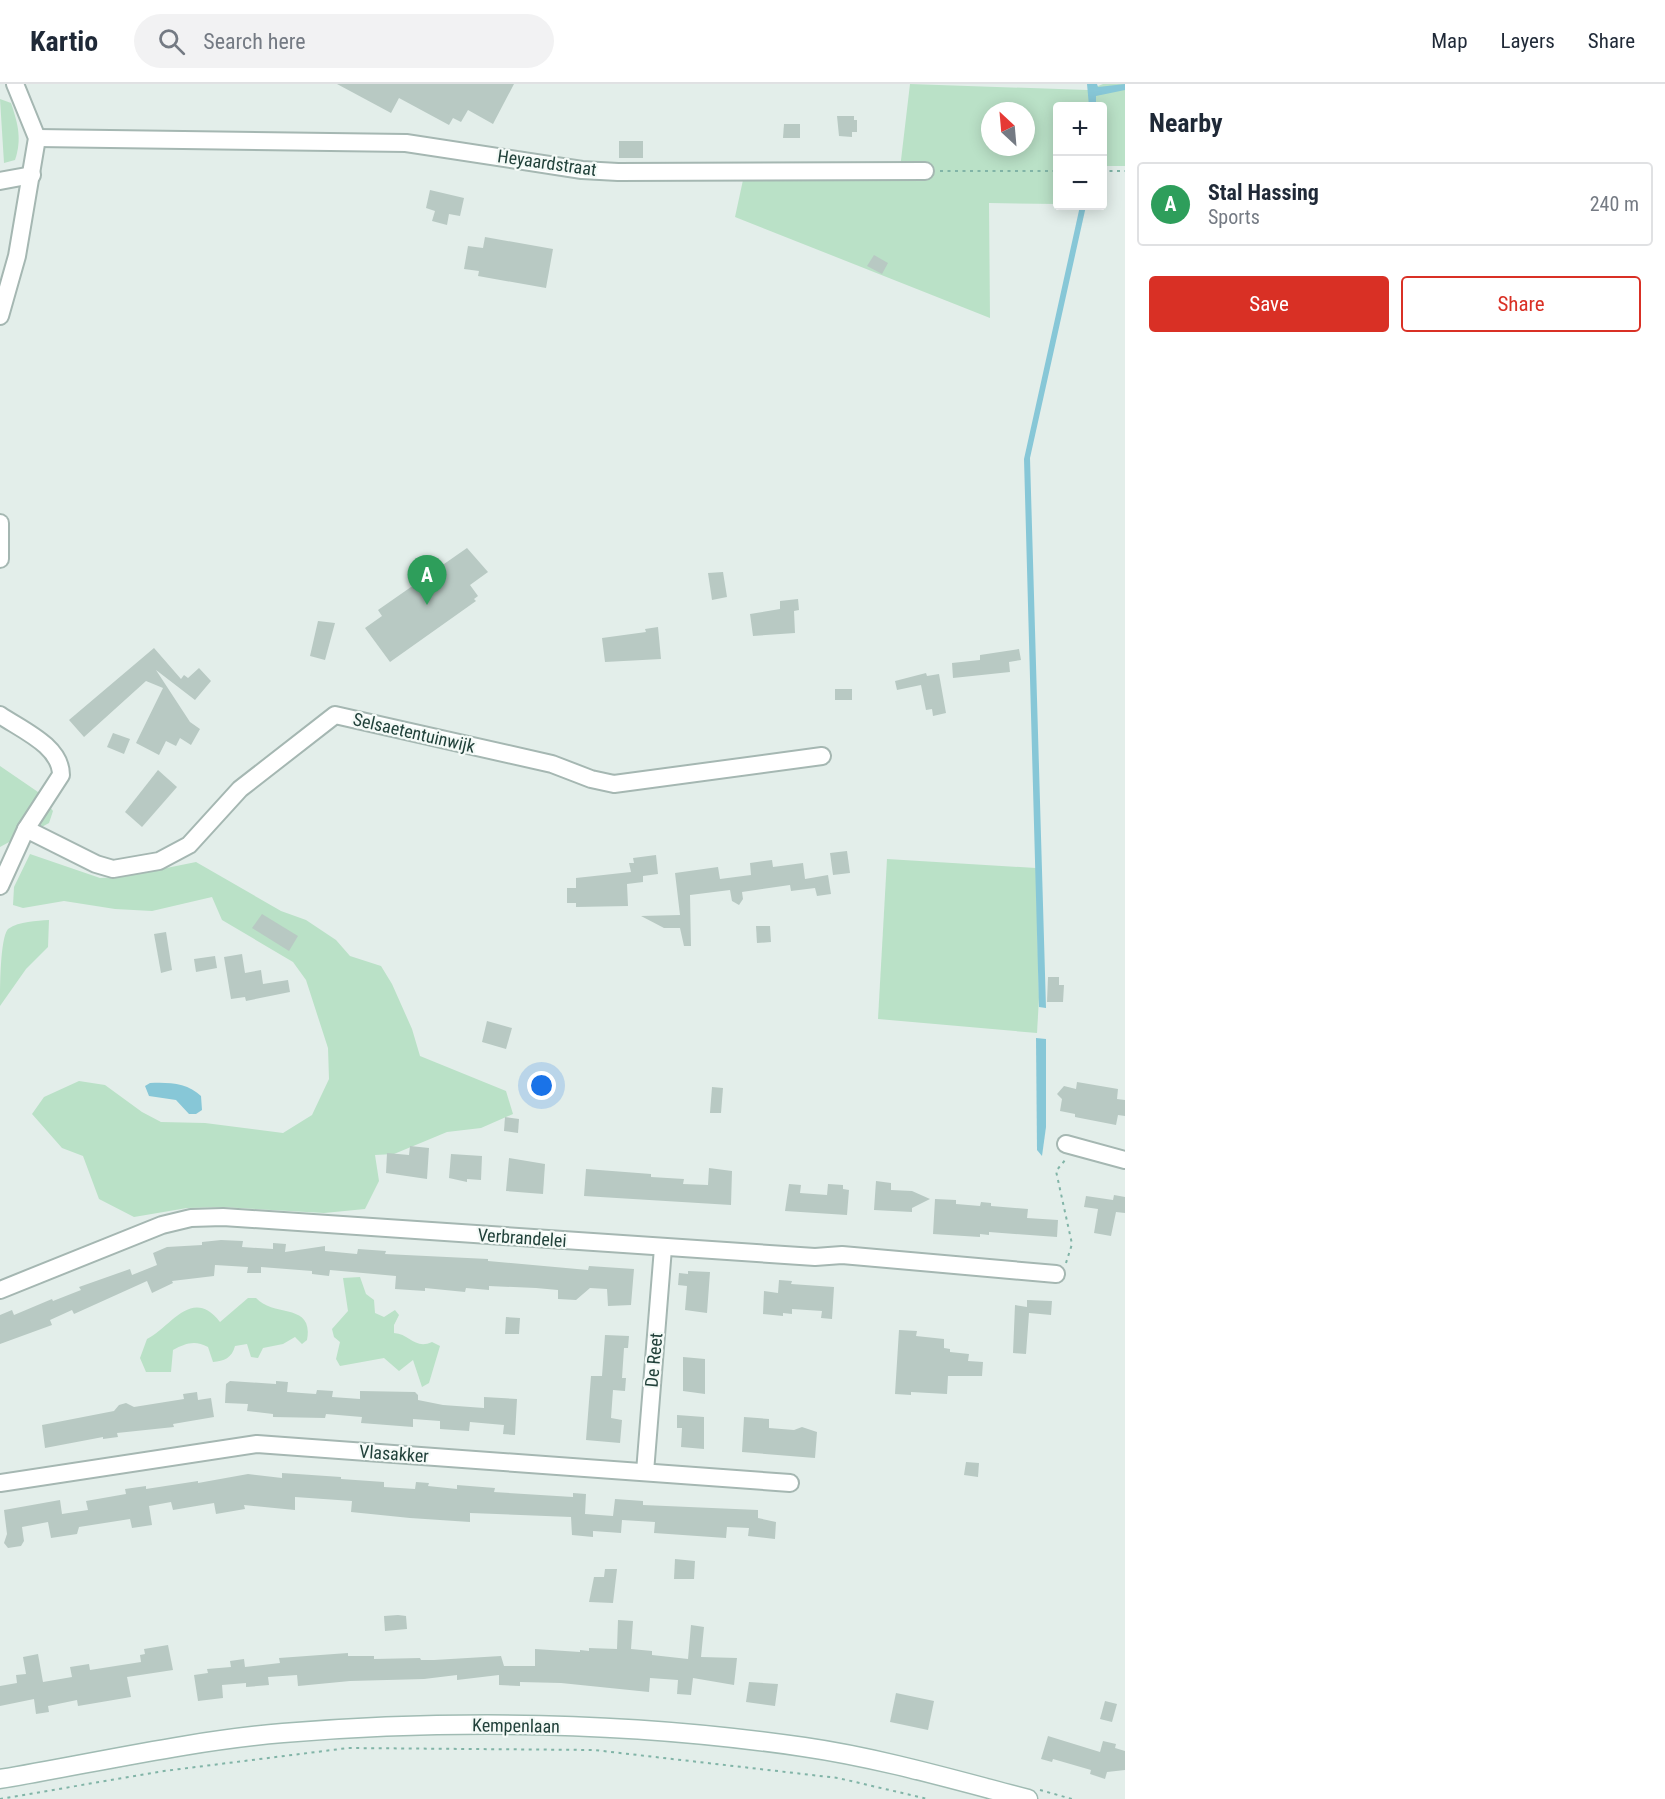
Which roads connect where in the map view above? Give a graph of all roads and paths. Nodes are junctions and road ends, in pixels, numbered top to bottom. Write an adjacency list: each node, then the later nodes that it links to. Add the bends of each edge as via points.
1 (15, 84): 2 (street)
2 (37, 138): 3 (street, Heyaardstraat, via 406,143 618,172); 7 (street)
3 (925, 171): 4 (path)
4 (1053, 171)
5 (1107, 171): 6 (path)
6 (1124, 171)
7 (32, 175): 8 (street); 9 (street, via 17,256)
8 (0, 181)
9 (0, 316)
10 (0, 523): 11 (street)
11 (0, 560)
12 (0, 715): 14 (street, via 51,750 61,767 57,783)
13 (822, 756): 14 (street, Selsaetentuinwijk, via 614,784 552,764 335,715 240,789 189,845 159,861 114,869)
14 (26, 829): 15 (street)
15 (0, 886)
16 (1066, 1144): 17 (street); 19 (path, via 1066,1158 1056,1171 1072,1244 1067,1262)
17 (1125, 1160)
18 (663, 1248): 19 (street, Verbrandelei, via 815,1257 842,1255); 20 (street, Verbrandelei, via 223,1217 191,1218 162,1225); 21 (street, De Reet)
19 (1056, 1274)
20 (0, 1290)
21 (645, 1472): 22 (street, Vlasakker, via 257,1444); 23 (street, Vlasakker)
22 (0, 1483)
23 (790, 1483)
24 (0, 1779): 27 (main road, Kempenlaan, via 282,1733 410,1726 543,1726 677,1732 807,1748)
25 (0, 1799): 26 (path, via 164,1771 348,1748 594,1750 838,1778)
26 (928, 1799)
27 (1028, 1799)

